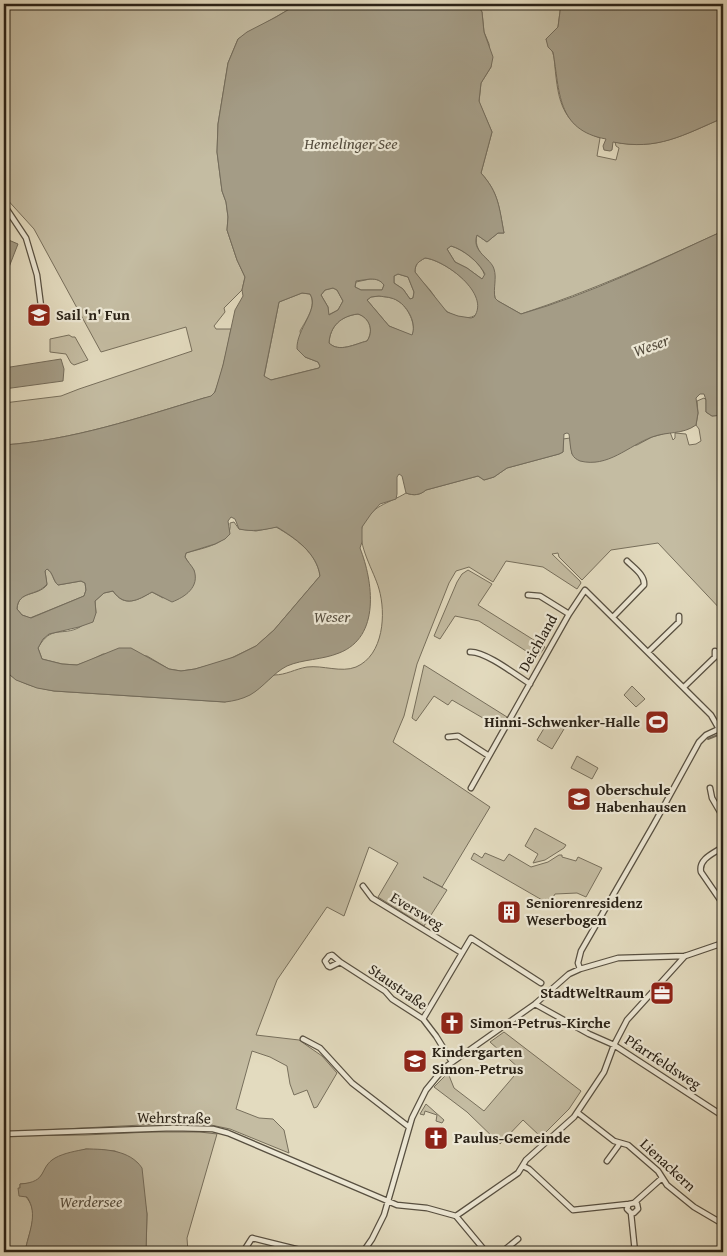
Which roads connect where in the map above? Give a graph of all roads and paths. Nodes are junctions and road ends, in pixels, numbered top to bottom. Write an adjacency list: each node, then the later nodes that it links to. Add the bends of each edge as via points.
1 (4, 205): 2 (street, via 26,238 37,275)
2 (41, 306)
3 (627, 561): 6 (street, via 642,576 644,586)
4 (528, 595): 5 (street, Deichland, via 540,596)
5 (569, 614): 6 (street, Deichland, via 585,590); 11 (street, Deichland)
6 (613, 616): 10 (street, Deichland)
7 (679, 616): 10 (street, via 679,622)
8 (715, 651): 12 (street, via 715,657)
9 (470, 652): 11 (street, Deichland, via 486,657)
10 (648, 652): 12 (street, Deichland)
11 (530, 684): 15 (street, Deichland)
12 (684, 687): 13 (street, Deichland)
13 (721, 728): 26 (street, via 699,742 581,951)
14 (448, 737): 15 (street, via 458,736)
15 (489, 756): 16 (street, Deichland)
16 (471, 788)
17 (710, 788): 18 (street)
18 (723, 817)
19 (723, 847): 21 (street, via 700,866 700,872)
20 (364, 886): 23 (street, Eversweg, via 372,898)
21 (723, 904)
22 (723, 943): 24 (street)
23 (462, 953): 27 (street, via 471,938); 29 (street)
24 (685, 956): 26 (street, via 618,958); 31 (street, via 627,1020)
25 (340, 962): 29 (street, Staustraße)
26 (580, 969): 28 (street, via 569,974)
27 (541, 983)
28 (535, 1004): 31 (street, Pfarrfeldsweg); 32 (street)
29 (423, 1019): 32 (street, Staustraße)
30 (303, 1039): 35 (street, via 320,1048 352,1084)
31 (614, 1045): 33 (street, via 604,1072); 34 (street, Pfarrfeldsweg)
32 (452, 1062): 35 (street, via 426,1090)
33 (578, 1113): 37 (street, Lienackern); 39 (street, via 526,1160)
34 (723, 1116)
35 (409, 1127): 41 (street)
36 (4, 1134): 41 (street, Wehrstraße, via 213,1129)
37 (619, 1142): 38 (street, Lienackern); 40 (street, Lienackern, via 628,1145)
38 (607, 1161)
39 (524, 1166): 42 (street, via 573,1210); 44 (street)
40 (662, 1178): 42 (street); 45 (street, Lienackern, via 694,1207)
41 (389, 1201): 44 (street, Wehrstraße); 47 (street)
42 (631, 1203): 43 (street, via 627,1209); 43 (street, via 637,1204 638,1210)
43 (631, 1213): 54 (street)
44 (456, 1216): 52 (street)
45 (723, 1224)
46 (518, 1239): 53 (street)
47 (367, 1246): 50 (street); 51 (street)
48 (243, 1252): 49 (street, via 252,1238)
49 (308, 1252)
50 (363, 1252)
51 (369, 1252)
52 (486, 1252)
53 (502, 1252)
54 (635, 1252)

